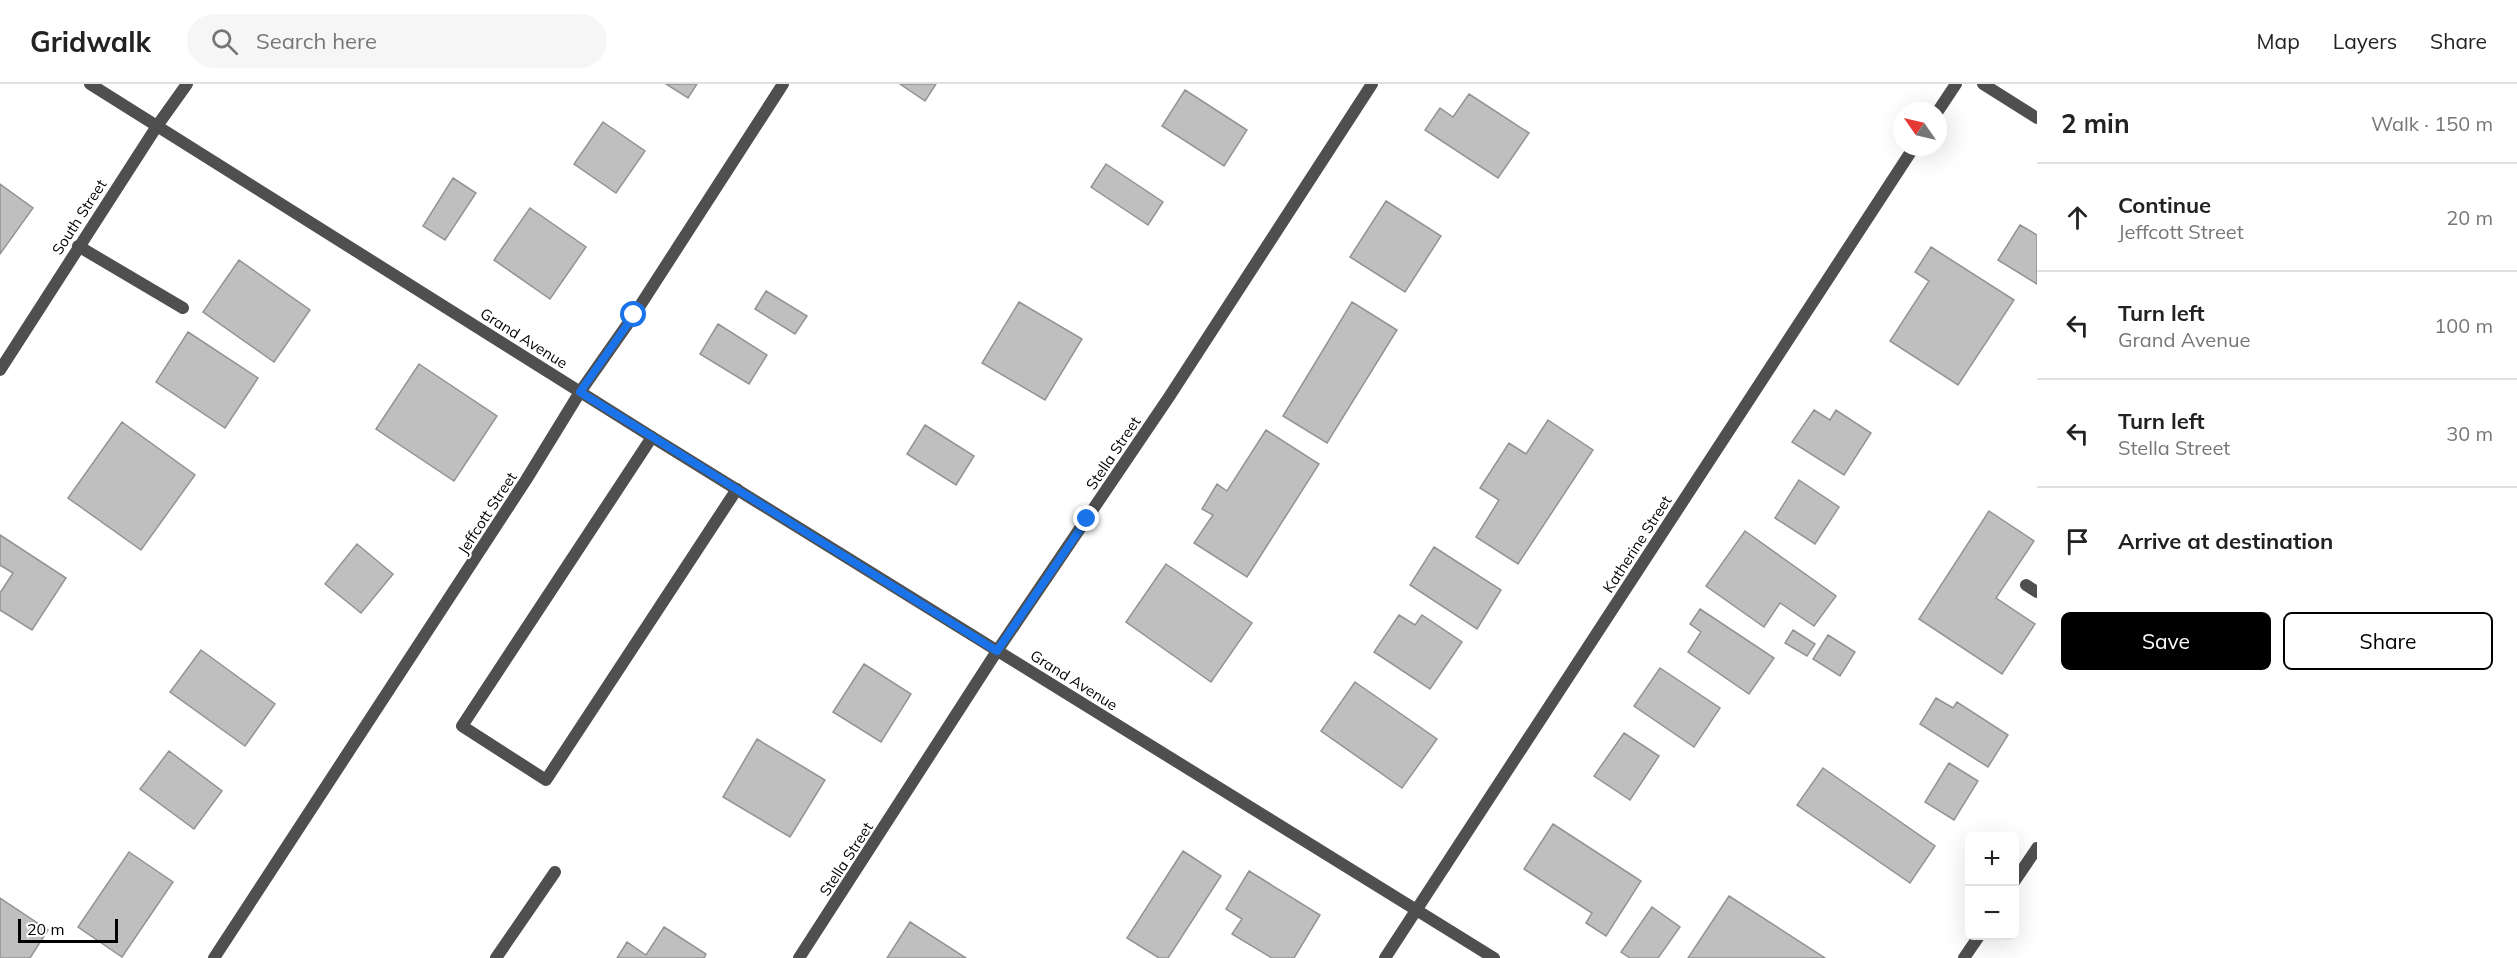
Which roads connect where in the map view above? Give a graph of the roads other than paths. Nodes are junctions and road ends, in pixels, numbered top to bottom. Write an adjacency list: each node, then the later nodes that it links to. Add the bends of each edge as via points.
1 (90, 84): 9 (street, Grand Avenue)
2 (187, 84): 9 (street, South Street)
3 (783, 84): 14 (street, Jeffcott Street)
4 (1372, 84): 17 (street, Stella Street, via 1169,397)
5 (1956, 84): 7 (street)
6 (1983, 84): 8 (street)
7 (1944, 102)
8 (2037, 118)
9 (157, 126): 11 (street, South Street); 14 (street, Grand Avenue)
10 (1908, 156): 21 (street, Katherine Street)
11 (78, 246): 12 (street); 13 (street, South Street)
12 (183, 308)
13 (0, 370)
14 (580, 392): 15 (street, Grand Avenue); 23 (street, Jeffcott Street)
15 (652, 437): 16 (street, Grand Avenue); 16 (street, via 462,726 546,780)
16 (737, 489): 17 (street, Grand Avenue)
17 (997, 651): 21 (street, Grand Avenue); 25 (street, Stella Street)
18 (2037, 848): 20 (street)
19 (555, 872): 24 (street)
20 (2019, 875)
21 (1416, 910): 26 (street, Katherine Street); 27 (street, Grand Avenue)
22 (1976, 940): 28 (street)
23 (214, 958)
24 (496, 958)
25 (799, 958)
26 (1384, 958)
27 (1494, 958)
28 (1964, 958)

